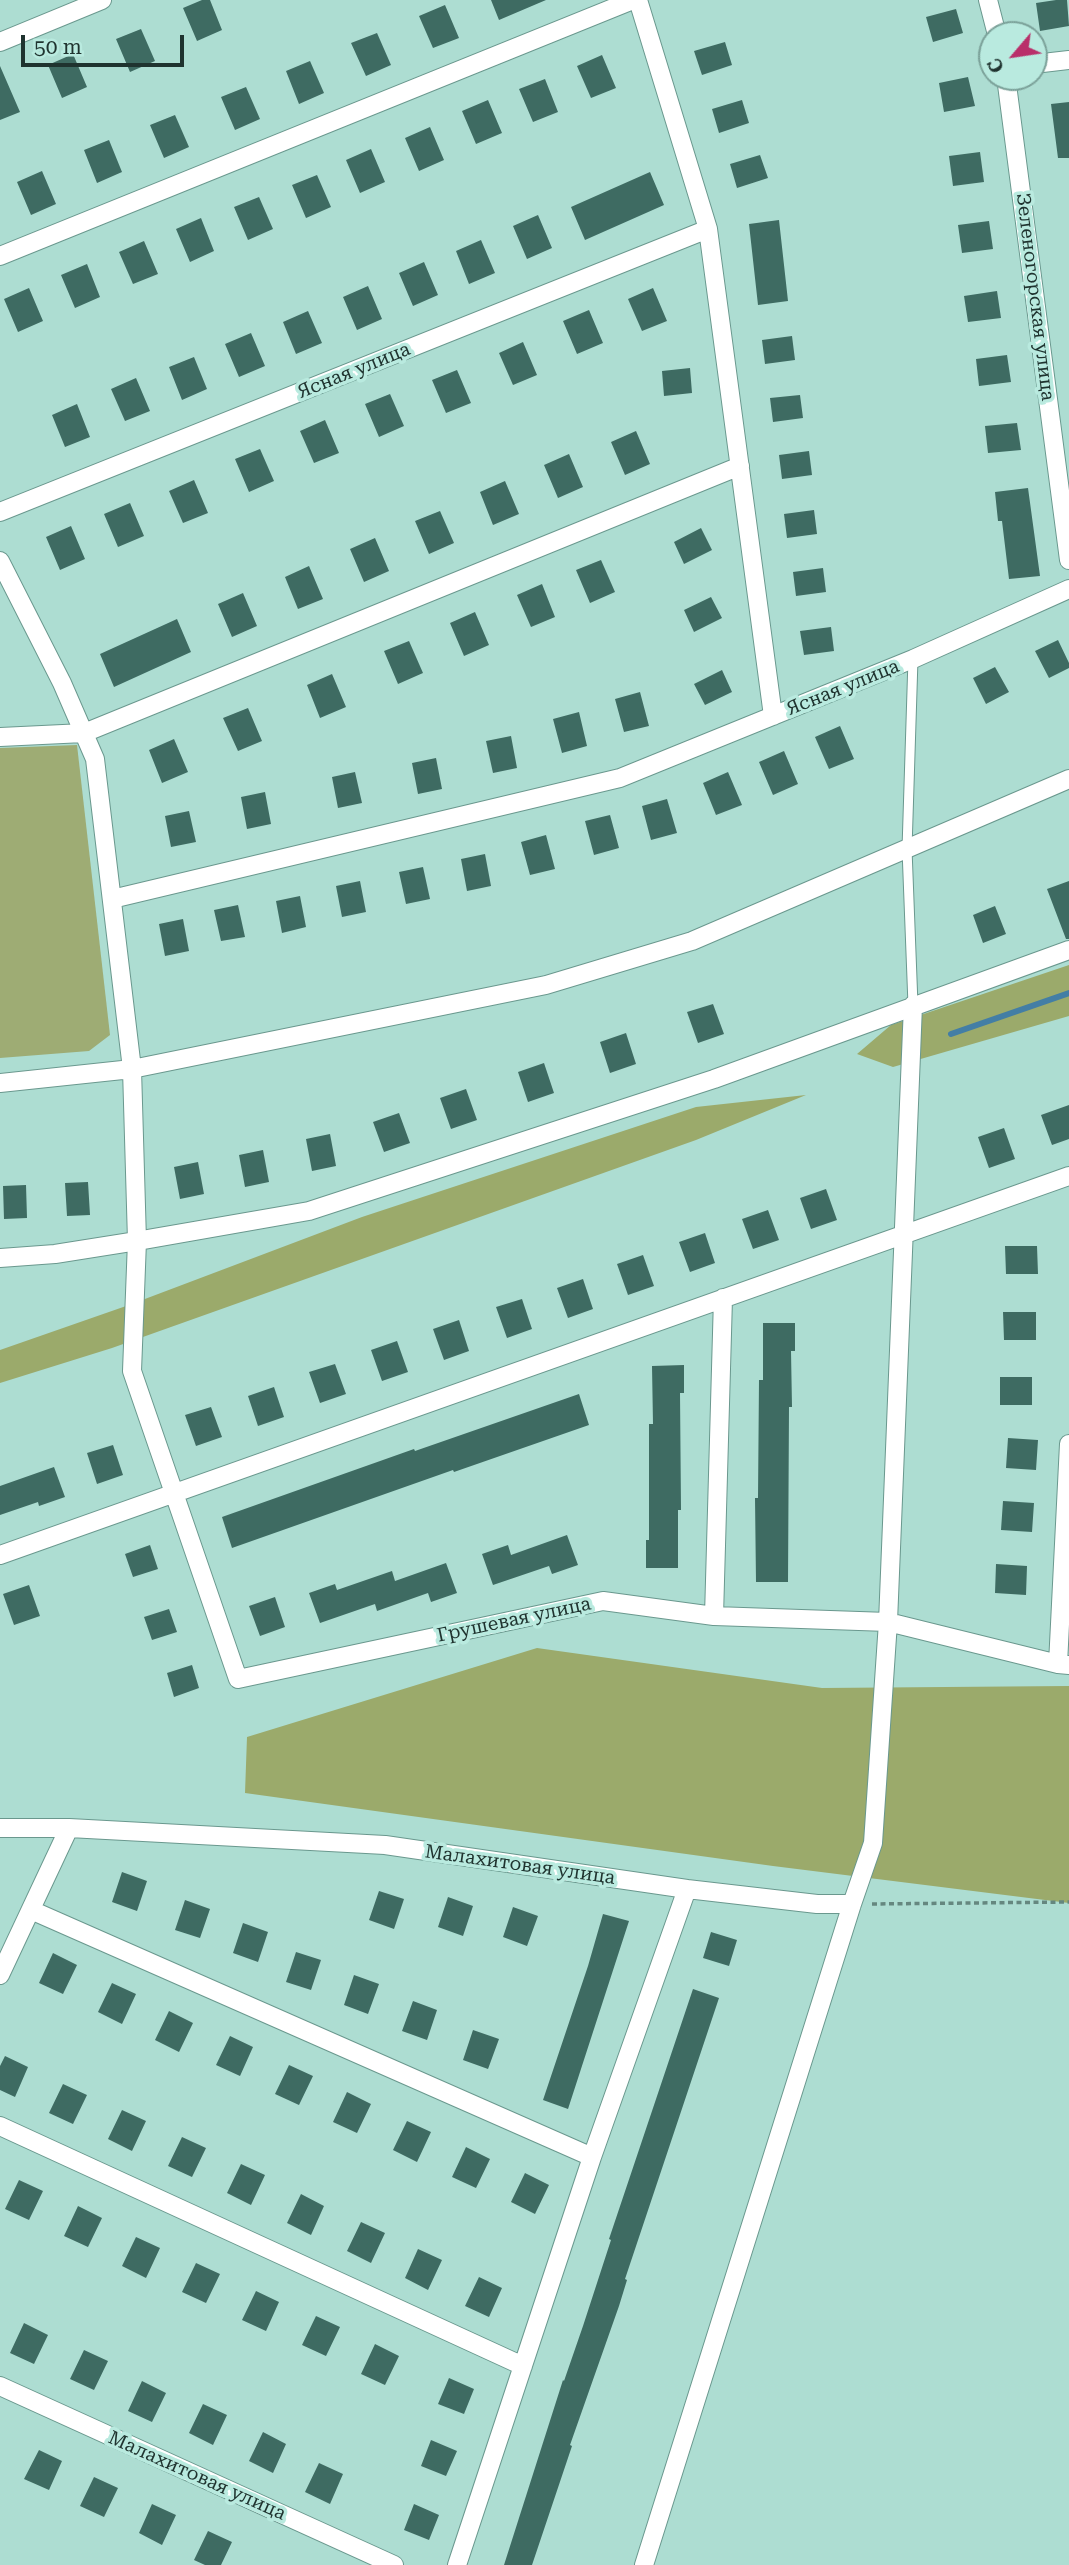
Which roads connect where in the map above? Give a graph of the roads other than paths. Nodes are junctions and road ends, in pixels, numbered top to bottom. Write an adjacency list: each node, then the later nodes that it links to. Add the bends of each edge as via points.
1 (102, 0): 5 (street)
2 (635, 0): 9 (street, Ясная улица); 10 (street, Ясная улица)
3 (988, 0): 4 (street)
4 (993, 21)
5 (0, 42)
6 (1069, 60): 7 (street)
7 (1048, 62)
8 (1008, 91): 13 (street, Зеленогорская улица)
9 (708, 229): 11 (street, Ясная улица); 12 (street, Ясная улица)
10 (0, 256)
11 (740, 466): 17 (street, Ясная улица); 18 (street)
12 (0, 512)
13 (1069, 559)
14 (0, 561): 18 (street)
15 (1069, 589): 16 (street, Ясная улица)
16 (913, 659): 17 (street, Ясная улица); 21 (lane)
17 (774, 716): 22 (street, Ясная улица, via 621,778)
18 (83, 733): 19 (street); 22 (street, via 95,759)
19 (0, 737)
20 (1069, 779): 21 (street)
21 (907, 849): 24 (lane); 25 (street, via 692,941 546,985)
22 (112, 899): 25 (street)
23 (1069, 950): 24 (street)
24 (913, 1005): 28 (street); 29 (street, via 714,1079 309,1210)
25 (132, 1069): 26 (street); 29 (street)
26 (0, 1083)
27 (1069, 1176): 28 (street)
28 (903, 1235): 31 (street); 36 (street)
29 (137, 1241): 30 (street); 33 (street, via 132,1371)
30 (0, 1258)
31 (723, 1298): 33 (street); 35 (street)
32 (1069, 1444): 37 (street)
33 (172, 1494): 34 (street); 35 (street, Грушевая улица, via 238,1679 603,1601)
34 (0, 1555)
35 (714, 1616): 36 (street)
36 (888, 1622): 37 (street); 41 (street, via 873,1843)
37 (1063, 1665)
38 (0, 1828): 39 (street, Малахитовая улица)
39 (69, 1828): 40 (street, Малахитовая улица, via 385,1845); 42 (street)
40 (687, 1889): 41 (street, Малахитовая улица); 45 (street)
41 (852, 1904): 50 (street)
42 (31, 1910): 43 (street); 45 (street)
43 (0, 1975)
44 (0, 2126): 46 (street)
45 (592, 2157): 46 (street)
46 (523, 2366): 49 (street)
47 (0, 2386): 48 (street, Малахитовая улица)
48 (394, 2565)
49 (457, 2565)
50 (644, 2565)

